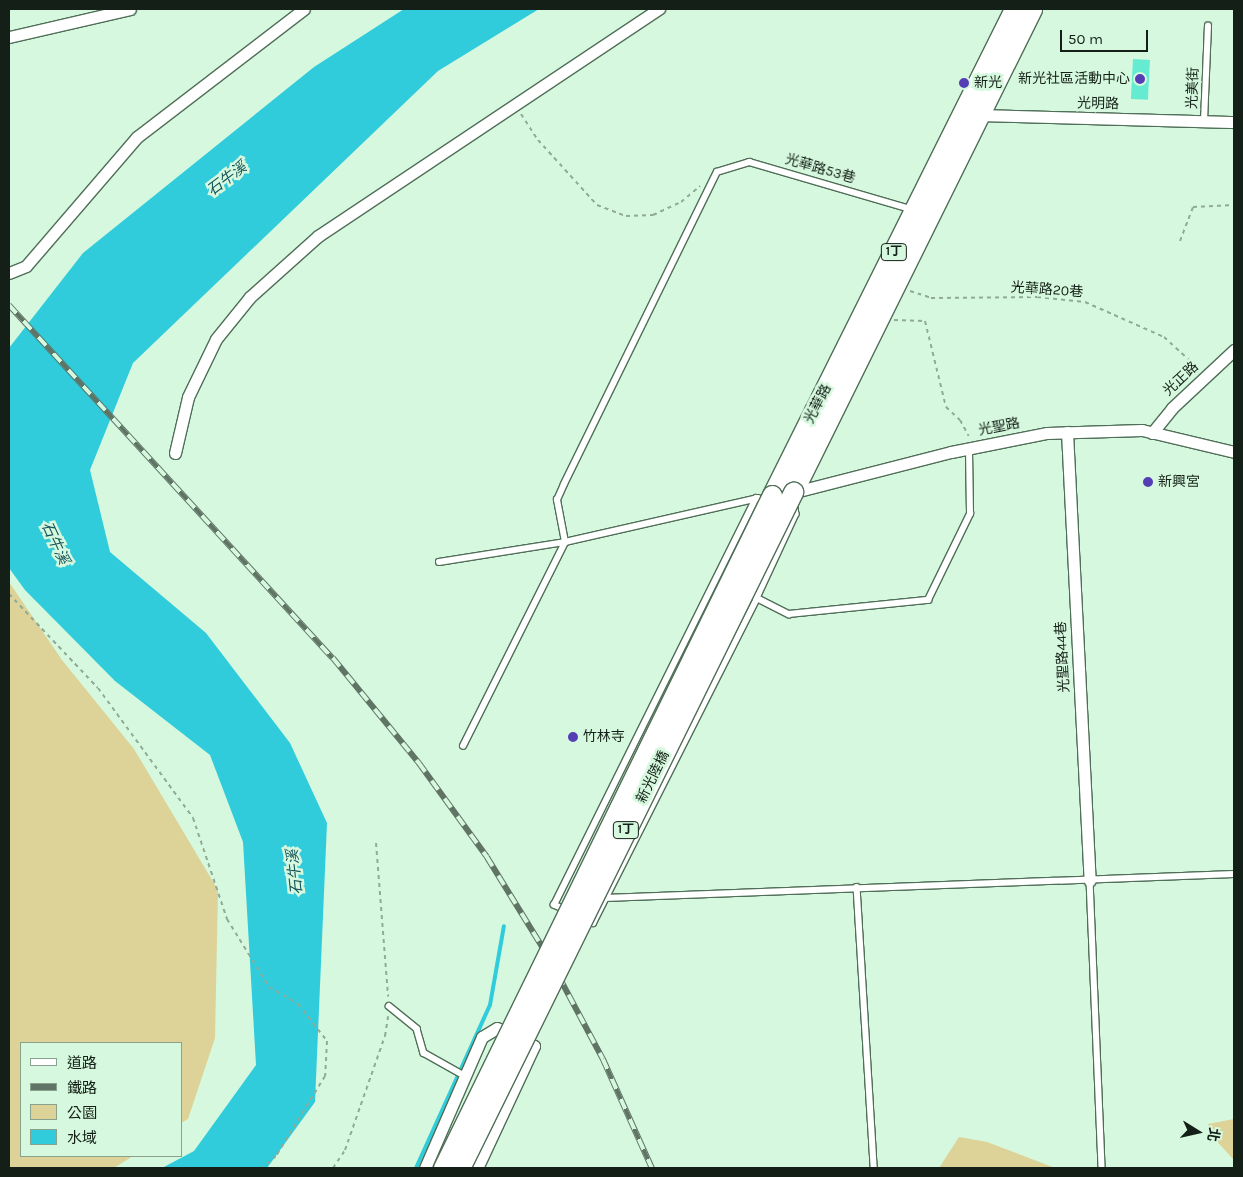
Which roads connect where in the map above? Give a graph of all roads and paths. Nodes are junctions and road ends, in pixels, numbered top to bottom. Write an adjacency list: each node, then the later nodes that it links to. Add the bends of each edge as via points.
1 (130, 9): 7 (street)
2 (304, 9): 17 (street, via 137,137 26,266)
3 (659, 9): 8 (street)
4 (1014, 9): 9 (main road, 光華路 / 1丁)
5 (1032, 9): 9 (main road, 光華路 / 1丁)
6 (1208, 26): 10 (lane, 光美街)
7 (9, 37)
8 (516, 106): 12 (path, via 538,140 598,205 626,216 653,215 681,202); 26 (street, via 318,236 250,297 216,338 188,397)
9 (971, 114): 10 (street, 光明路); 14 (main road, 光華路 / 1丁); 16 (main road, 光華路 / 1丁)
10 (1204, 121): 11 (street, 光明路)
11 (1234, 122)
12 (717, 172): 14 (lane, 光華路53巷, via 748,162); 29 (lane, via 557,500)
13 (1234, 205): 15 (path, via 1193,206)
14 (915, 210): 16 (main road, 光華路 / 1丁)
15 (1180, 241)
16 (904, 250): 18 (main road, 光華路 / 1丁); 28 (main road, 光華路 / 1丁)
17 (9, 273)
18 (896, 286): 19 (main road, 光華路 / 1丁); 21 (path, 光華路20巷, via 931,298 1037,296 1085,302 1164,337)
19 (879, 320): 24 (path, via 925,321 946,407 960,420); 27 (main road, 光華路 / 1丁)
20 (1234, 350): 21 (street, 光正路)
21 (1206, 376): 23 (street, 光正路)
22 (1067, 432): 23 (street, 光聖路, via 1142,430); 24 (street, 光聖路); 36 (street, 光聖路44巷)
23 (1152, 433): 25 (street, 光聖路)
24 (972, 448): 27 (street, 光聖路); 32 (lane, via 970,514 928,600 789,614)
25 (1234, 452)
26 (175, 453)
27 (793, 492): 28 (street, 光聖路); 32 (lane, via 796,514); 45 (main road, 新光陸橋 / 1丁, bridge)
28 (764, 496): 29 (lane); 38 (lane, via 554,905 593,923); 44 (main road, 新光陸橋 / 1丁, bridge)
29 (566, 542): 30 (lane); 33 (lane)
30 (440, 562)
31 (9, 594): 41 (path, via 98,688 193,818 227,919 269,988 298,1004 327,1040 325,1076 276,1156)
32 (757, 598): 38 (lane)
33 (463, 746)
34 (376, 843): 39 (path)
35 (1234, 874): 36 (lane)
36 (1090, 880): 37 (lane); 48 (lane)
37 (857, 887): 38 (lane); 47 (lane)
38 (605, 898)
39 (389, 1006): 40 (lane, via 417,1029 424,1053); 42 (path, via 385,1036 345,1150)
40 (465, 1076): 43 (street); 46 (street, via 482,1037 497,1028 534,1046)
41 (262, 1168)
42 (333, 1168)
43 (424, 1168)
44 (443, 1168)
45 (460, 1168)
46 (477, 1168)
47 (874, 1168)
48 (1102, 1168)

